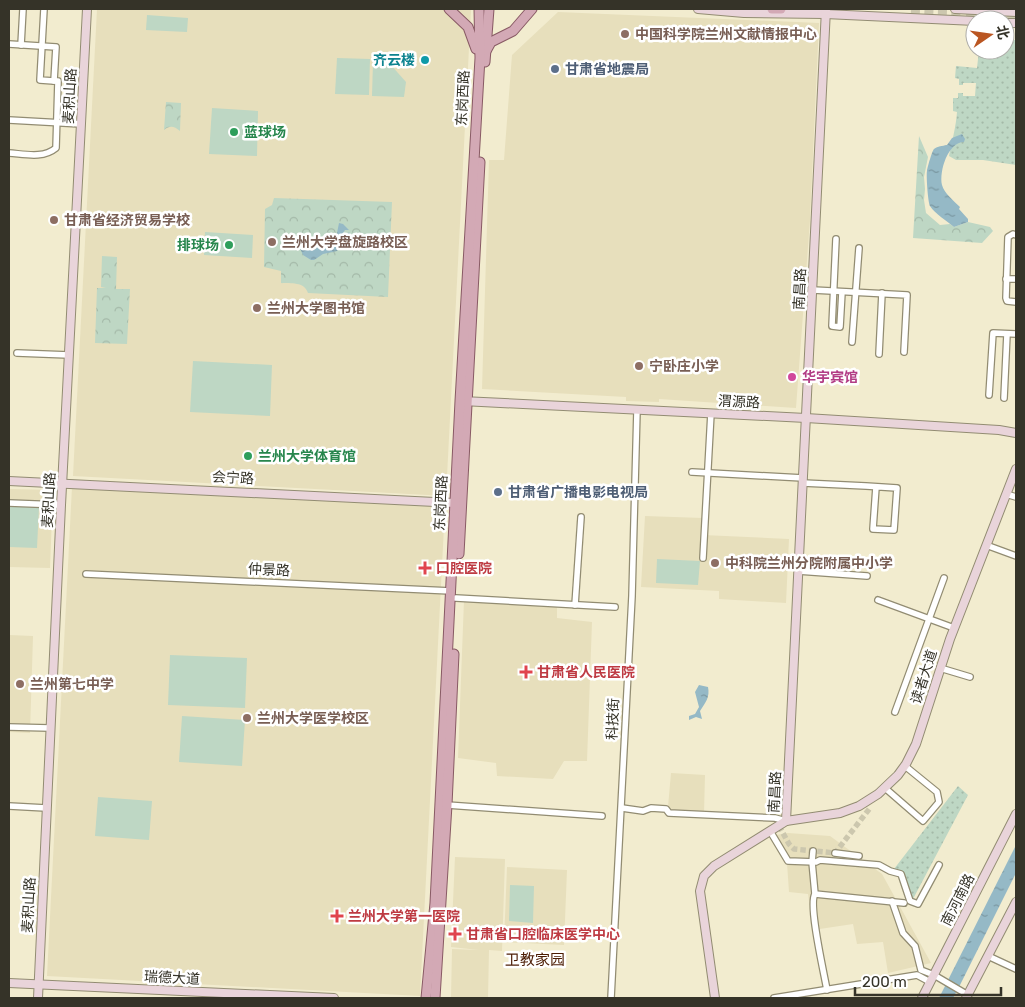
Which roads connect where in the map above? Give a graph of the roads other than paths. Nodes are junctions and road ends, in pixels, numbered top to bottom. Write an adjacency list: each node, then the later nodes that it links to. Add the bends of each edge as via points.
1 (22, 9): 16 (street)
2 (44, 9): 17 (street)
3 (87, 9): 22 (street, 麦积山路)
4 (449, 9): 18 (main road, via 468,27)
5 (479, 9): 18 (main road, 东岗西路)
6 (490, 9): 18 (main road, 东岗西路)
7 (532, 9): 18 (main road, via 513,30 491,42)
8 (698, 9): 12 (street, via 744,13)
9 (772, 9): 10 (main road)
10 (781, 9)
11 (954, 9): 13 (street)
12 (826, 12): 14 (street); 29 (street, 南昌路)
13 (1016, 12)
14 (965, 20)
15 (9, 44): 16 (street)
16 (21, 45): 17 (street)
17 (43, 46): 19 (street, via 56,47); 19 (street, via 40,80)
18 (482, 57): 44 (main road, 东岗西路)
19 (54, 81): 21 (street, via 58,81)
20 (9, 120): 21 (street)
21 (57, 122): 22 (street); 23 (street, via 56,148 50,153)
22 (81, 124): 41 (street, 麦积山路)
23 (9, 153)
24 (1016, 235): 27 (street, via 1008,237)
25 (836, 239): 30 (street)
26 (859, 248): 32 (street)
27 (1006, 279): 28 (street); 34 (street, via 1007,301)
28 (1016, 279)
29 (812, 290): 30 (street); 47 (street, 南昌路)
30 (834, 291): 31 (street); 31 (street, via 832,326 840,326)
31 (842, 292): 32 (street)
32 (856, 292): 33 (street); 37 (street)
33 (882, 294): 38 (street, via 907,295); 40 (street)
34 (1016, 302)
35 (1007, 334): 36 (street); 42 (street, via 993,334); 43 (street)
36 (1016, 334)
37 (852, 342)
38 (904, 352)
39 (17, 353): 41 (street)
40 (878, 354)
41 (69, 355): 54 (street, 麦积山路)
42 (989, 395)
43 (1004, 398)
44 (464, 401): 45 (street, 渭源路); 59 (main road, 东岗西路); 69 (main road, 东岗西路)
45 (637, 410): 46 (street, 渭源路); 85 (street, 科技街)
46 (711, 414): 47 (street, 渭源路); 51 (street)
47 (806, 418): 48 (street, 渭源路); 53 (street, 南昌路)
48 (1016, 433)
49 (1016, 469): 56 (street, 读者大道)
50 (692, 472): 51 (street)
51 (708, 473): 53 (street); 64 (street)
52 (9, 481): 54 (street, 会宁路)
53 (803, 481): 55 (street); 65 (street, 南昌路)
54 (62, 483): 59 (street, 会宁路); 60 (street, 麦积山路)
55 (876, 487): 55 (street, via 897,488 894,530 874,529)
56 (1006, 494): 57 (street); 62 (street, 读者大道)
57 (1016, 497)
58 (9, 503): 60 (street)
59 (455, 503): 69 (main road, 东岗西路)
60 (61, 505): 79 (street, 麦积山路)
61 (581, 517): 71 (street)
62 (986, 544): 63 (street); 74 (street, 读者大道)
63 (1016, 556)
64 (703, 558)
65 (798, 571): 67 (street); 88 (street, 南昌路)
66 (86, 574): 69 (street, 仲景路)
67 (867, 576)
68 (944, 578): 73 (street)
69 (454, 594): 71 (street, 仲景路); 82 (main road, 东岗西路); 109 (main road, 东岗西路)
70 (878, 600): 73 (street)
71 (575, 605): 72 (street, 仲景路)
72 (615, 607)
73 (929, 619): 74 (street); 77 (street)
74 (954, 628): 75 (street, 读者大道)
75 (940, 668): 76 (street); 80 (street, 读者大道, via 916,744)
76 (970, 677)
77 (895, 712)
78 (9, 727): 79 (street)
79 (50, 728): 84 (street, 麦积山路)
80 (905, 766): 81 (street, 读者大道); 81 (street, via 937,792 939,802 923,821)
81 (885, 788): 88 (street, 读者大道, via 851,810)
82 (447, 805): 87 (street); 110 (main road, 东岗西路)
83 (9, 806): 84 (street)
84 (46, 808): 103 (street, 麦积山路)
85 (622, 808): 88 (street, via 643,811 666,808 669,813); 111 (street, 科技街)
86 (1016, 814): 101 (street, 南河南路)
87 (602, 816)
88 (786, 821): 89 (street, 南昌路)
89 (770, 832): 93 (street, via 788,861); 112 (street, 南昌路, via 714,866 704,876 700,891)
90 (813, 850): 93 (street)
91 (835, 852): 92 (street)
92 (859, 856)
93 (812, 862): 94 (street, via 879,864 901,874 910,901 918,904); 95 (street)
94 (939, 865)
95 (814, 896): 96 (street); 104 (street, via 815,924)
96 (892, 901): 98 (street); 101 (street, via 903,933 915,946 921,970)
97 (1016, 902): 99 (street)
98 (904, 903)
99 (988, 956): 100 (street); 106 (street)
100 (1016, 969)
101 (932, 978): 104 (street, via 916,975); 106 (street, via 945,981); 114 (street, 南河南路)
102 (9, 983): 103 (street, 瑞德大道)
103 (38, 984): 105 (street, 麦积山路); 107 (street, 瑞德大道)
104 (826, 990): 113 (street)
105 (38, 996)
106 (967, 996)
107 (302, 998): 108 (street, 瑞德大道)
108 (334, 998)
109 (426, 998)
110 (435, 998)
111 (611, 998)
112 (715, 998)
113 (774, 998)
114 (922, 998)

